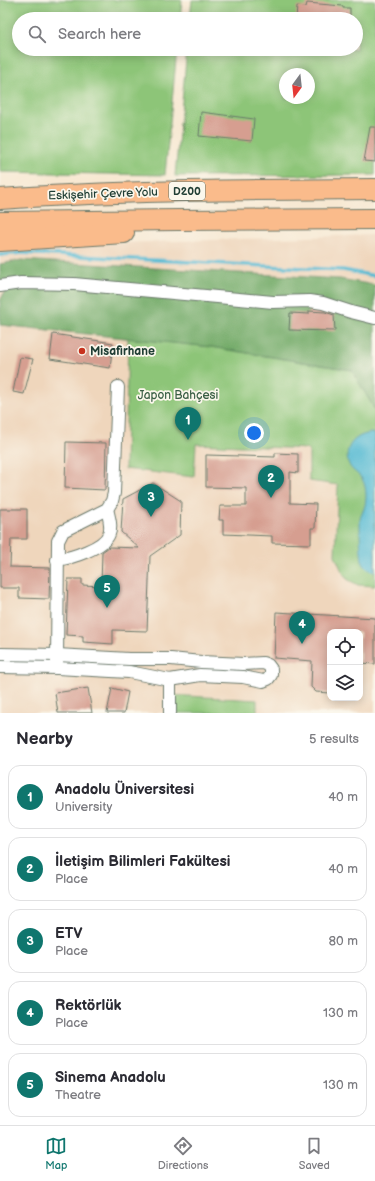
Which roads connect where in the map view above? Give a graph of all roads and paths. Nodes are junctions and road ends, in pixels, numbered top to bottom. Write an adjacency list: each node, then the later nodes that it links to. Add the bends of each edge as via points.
1 (0, 184): 3 (highway, via 59,184)
2 (375, 189): 3 (highway, Eskişehir Çevre Yolu / D200)
3 (196, 191): 4 (highway, Eskişehir Çevre Yolu / D200)
4 (0, 198)
5 (369, 219): 6 (highway); 7 (highway)
6 (0, 222)
7 (0, 241)
8 (0, 286): 9 (street, via 21,283 74,284 273,302 310,301)
9 (375, 318)
10 (118, 387): 11 (street, via 114,493)
11 (107, 509): 12 (street, via 63,531 58,541); 12 (street, via 110,534 106,540 68,559)
12 (57, 560): 14 (street)
13 (0, 654): 14 (street)
14 (57, 655): 15 (street); 18 (street)
15 (162, 659): 16 (street); 19 (street)
16 (182, 660): 19 (street); 19 (street, via 263,663 271,669 271,675 263,681 200,675)
17 (0, 667): 18 (street)
18 (56, 668): 19 (street, via 129,672)
19 (171, 679): 20 (street)
20 (170, 713)

